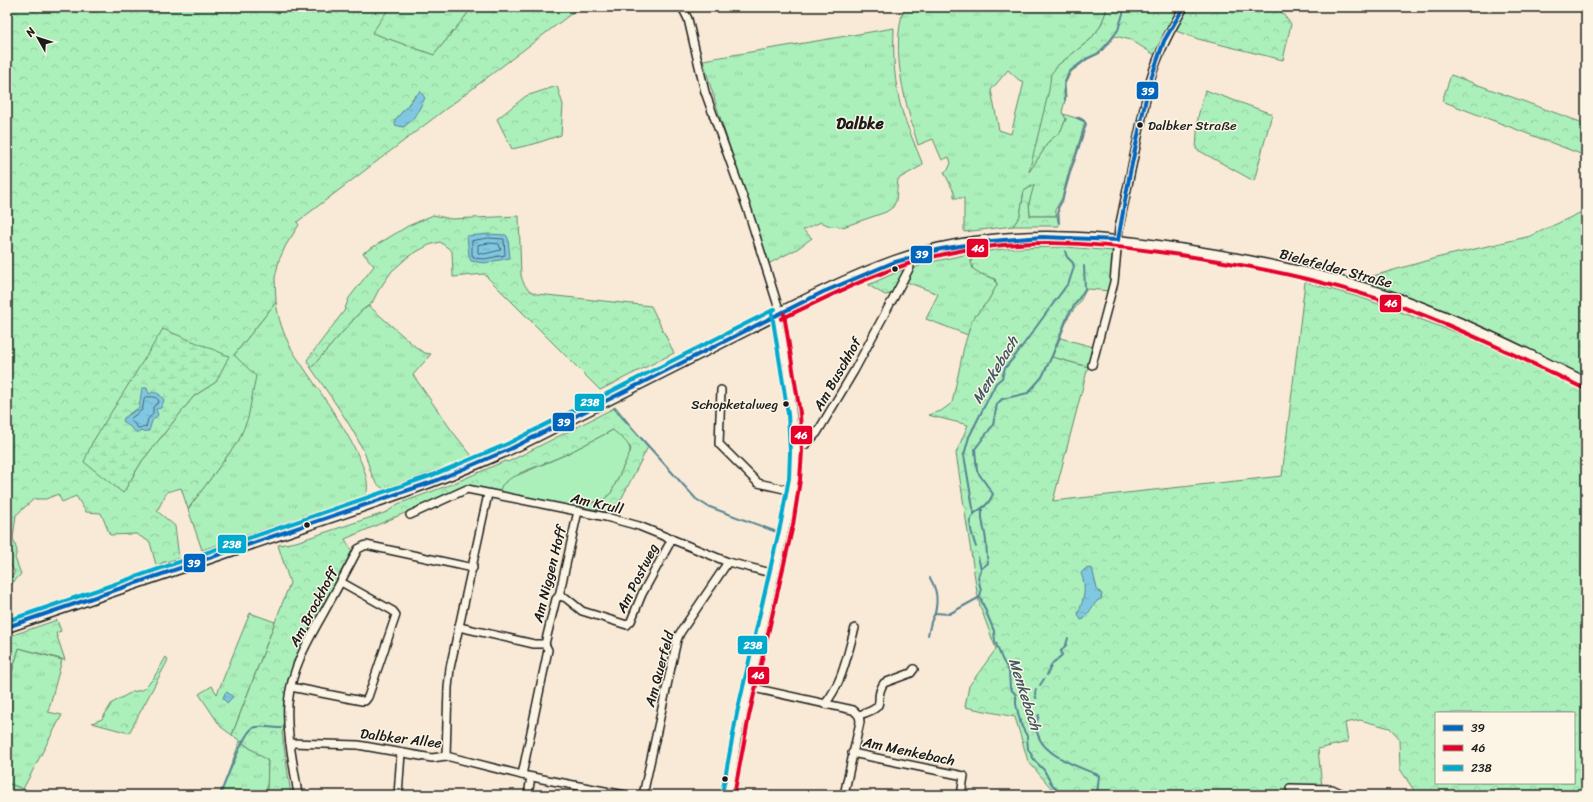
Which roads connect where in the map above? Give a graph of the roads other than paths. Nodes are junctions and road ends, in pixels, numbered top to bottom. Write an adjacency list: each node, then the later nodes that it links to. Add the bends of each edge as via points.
1 (682, 7): 5 (street, via 688,19 705,92 748,211 778,306)
2 (1184, 7): 3 (street, via 1164,41 1152,73)
3 (1118, 240): 4 (main road, Bielefelder Straße, via 1062,236 1028,237 985,241); 6 (street, via 1114,282); 7 (main road, Bielefelder Straße, via 1236,258 1345,282 1488,335)
4 (908, 257): 5 (main road, Bielefelder Straße, via 856,276); 9 (street, Am Buschhof, via 910,267 854,371 817,433 805,445)
5 (778, 314): 9 (street); 20 (main road, Bielefelder Straße, via 510,449 435,481)
6 (1092, 365)
7 (1586, 383)
8 (721, 390): 10 (street, via 719,444 758,483)
9 (796, 447): 10 (street)
10 (793, 491): 17 (street)
11 (488, 494): 12 (street, Am Krull); 13 (street, Am Krull, via 467,490); 16 (street)
12 (578, 511): 14 (street, Am Krull, via 639,526); 19 (street, Am Niggen Hoff)
13 (410, 515)
14 (672, 539): 15 (street, Am Krull); 19 (street, Am Postweg, via 627,625 582,611)
15 (728, 562): 17 (street, Am Krull); 41 (street, Am Querfeld, via 677,640)
16 (472, 568): 18 (street, Am Brockhoff, via 366,545 358,549); 21 (street)
17 (775, 574): 25 (street)
18 (341, 582): 26 (street, Am Brockhoff, via 305,647); 26 (street, via 396,615 368,697 362,702)
19 (560, 596): 23 (street, Am Niggen Hoff, via 556,599)
20 (7, 627)
21 (460, 627): 23 (street, Am Niggen Hoff, via 534,644); 32 (street, via 450,668)
22 (855, 628): 27 (street, via 839,682)
23 (545, 644): 33 (street, Am Niggen Hoff, via 548,650)
24 (914, 669): 28 (street, via 911,673 884,683 875,710)
25 (750, 686): 27 (street); 42 (street, via 737,739)
26 (291, 687): 29 (street, Am Brockhoff, via 288,703)
27 (824, 704): 28 (street, via 853,710)
28 (859, 715): 31 (street, via 860,722)
29 (290, 743): 30 (street, Dalbker Allee, via 358,745); 37 (street, Am Brockhoff)
30 (401, 753): 32 (street, Dalbker Allee, via 432,758); 38 (street)
31 (852, 753): 43 (street); 44 (street, Am Menkebach, via 964,776)
32 (446, 756): 33 (street, Dalbker Allee)
33 (522, 776): 34 (street, Dalbker Allee)
34 (531, 777): 36 (street, Dalbker Allee); 39 (street)
35 (1290, 788): 45 (street, via 1332,789)
36 (605, 793): 40 (street, Dalbker Allee)
37 (298, 795)
38 (398, 795)
39 (528, 795)
40 (625, 795)
41 (643, 795)
42 (728, 795)
43 (844, 795)
44 (961, 795)
45 (1345, 795)

